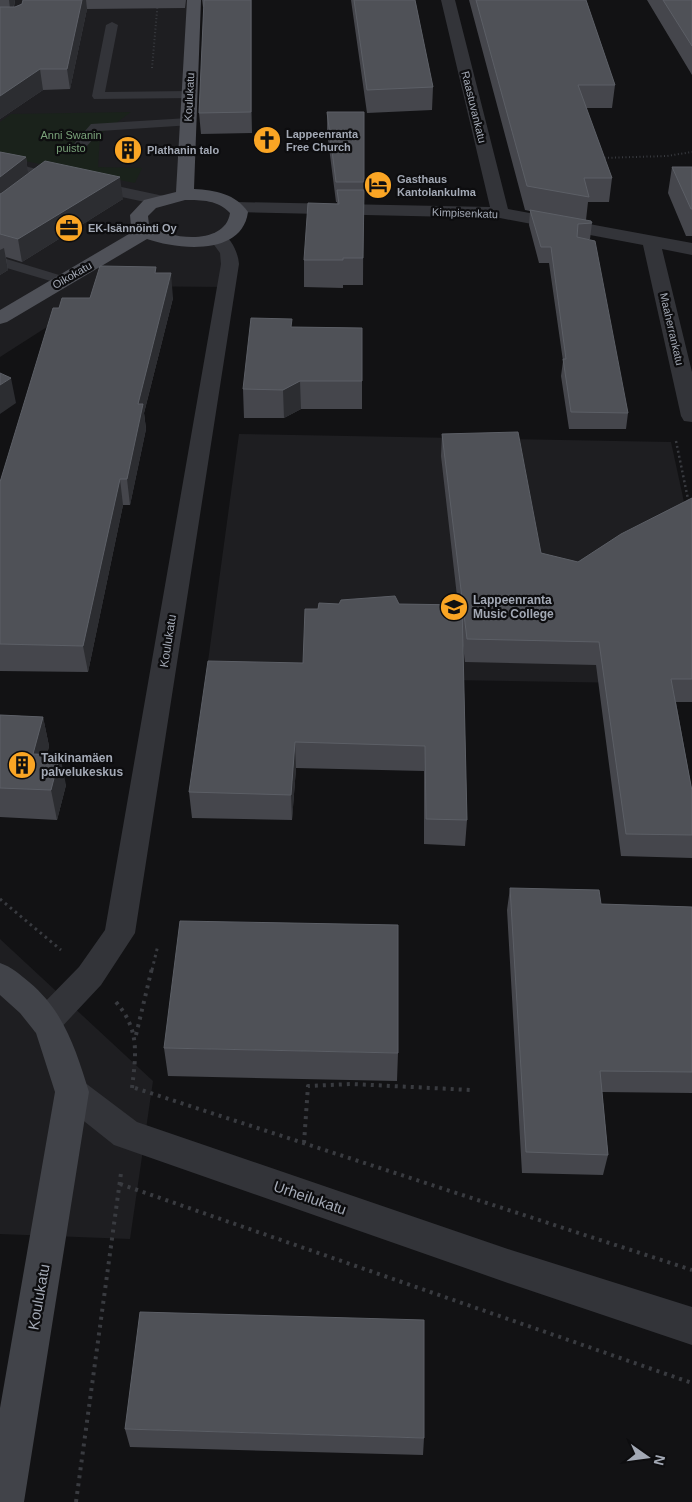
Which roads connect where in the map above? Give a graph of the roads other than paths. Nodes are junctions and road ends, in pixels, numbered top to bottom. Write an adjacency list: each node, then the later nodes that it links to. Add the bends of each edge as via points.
1 (194, 0): 4 (main road, Koulukatu)
2 (448, 0): 13 (street, Raastuvankatu)
3 (112, 25): 4 (lane, via 98,96)
4 (189, 95): 5 (main road, Koulukatu)
5 (188, 122): 6 (lane, via 96,127); 10 (main road, Koulukatu)
6 (75, 152)
7 (0, 166): 8 (street)
8 (45, 176): 9 (lane); 11 (street)
9 (30, 187)
10 (184, 195): 11 (main road); 12 (main road, via 218,198)
11 (159, 200): 14 (main road, via 139,215 140,227)
12 (236, 207): 13 (street, Kimpisenkatu); 15 (main road, via 240,218 238,224)
13 (500, 213): 16 (street, Kimpisenkatu)
14 (145, 233): 15 (main road, via 173,242); 19 (main road, Oikokatu)
15 (218, 238): 23 (street, Koulukatu, via 229,253 230,264 120,933 90,976)
16 (651, 241): 17 (street, Kimpisenkatu); 21 (street, Maaherrankatu)
17 (692, 250)
18 (0, 261): 19 (lane)
19 (64, 281): 20 (main road, Oikokatu)
20 (0, 318)
21 (692, 416)
22 (0, 976): 23 (street, via 32,1004)
23 (46, 1022): 24 (street)
24 (72, 1092): 25 (street, Urheilukatu, via 126,1134); 26 (street, Koulukatu)
25 (692, 1326)
26 (4, 1502)

